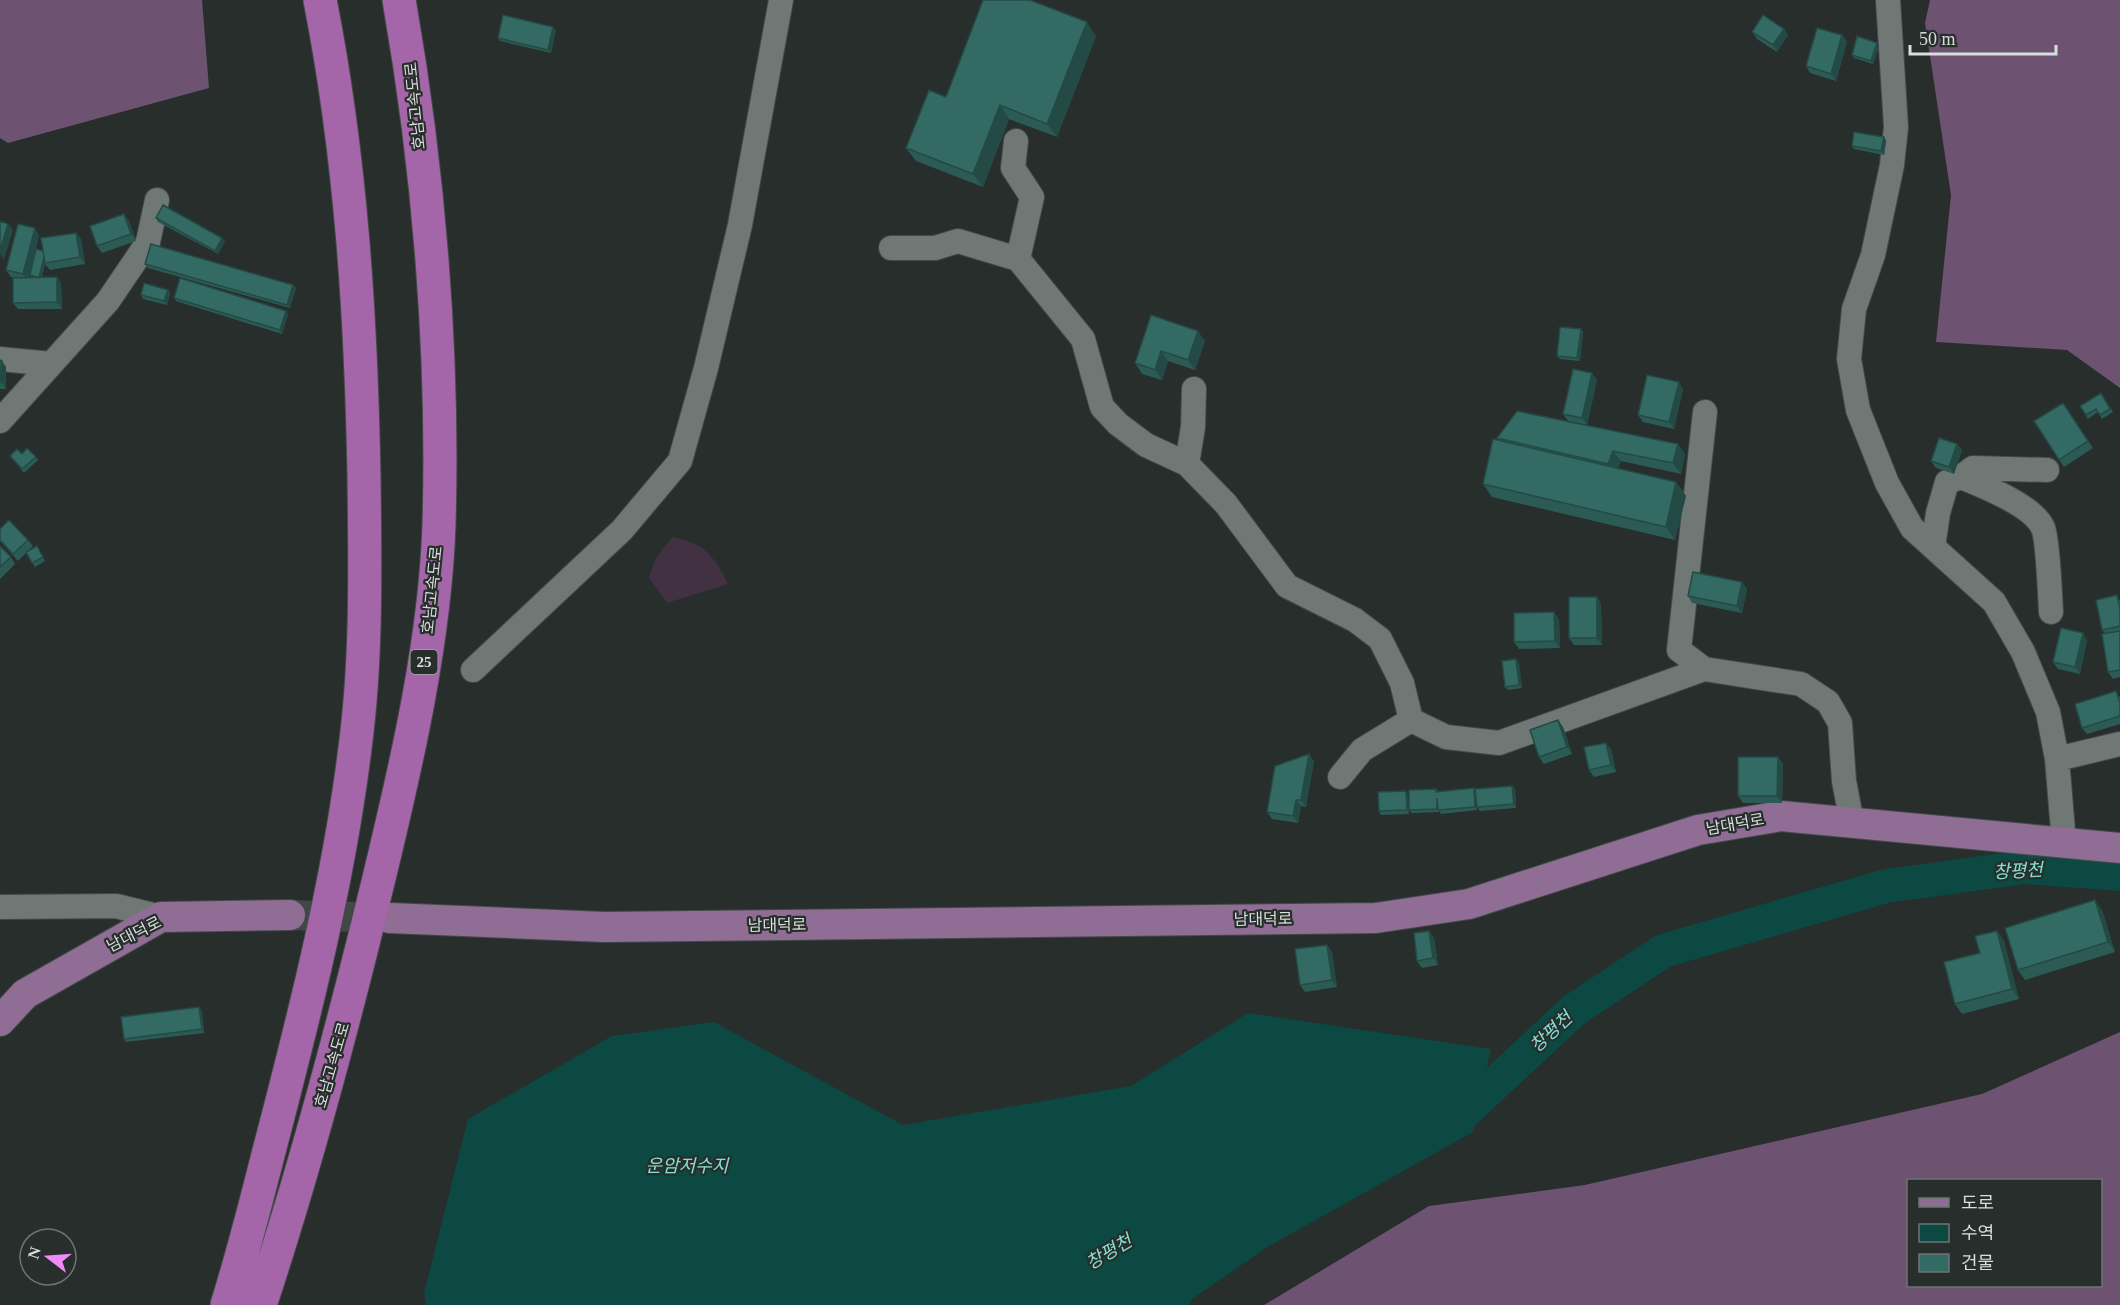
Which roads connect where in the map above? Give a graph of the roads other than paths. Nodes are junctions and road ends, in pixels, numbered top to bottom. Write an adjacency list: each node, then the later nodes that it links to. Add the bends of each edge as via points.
1 (320, 0): 33 (highway, via 345,147 359,322 365,560 362,662 356,746 323,933)
2 (399, 0): 34 (highway, 호남고속도로 / 25, via 411,69 437,319 439,527 426,653 396,807 341,1038)
3 (781, 0): 20 (street, via 740,225 680,461 622,530)
4 (1888, 0): 17 (street, via 1896,127 1892,165 1873,255 1854,309 1850,359 1858,410 1887,483 1912,528)
5 (1016, 141): 8 (street, via 1013,168 1032,197)
6 (157, 200): 10 (street, via 148,242 108,301)
7 (891, 248): 8 (street, via 935,248 958,241)
8 (1018, 259): 14 (street, via 1083,339 1102,407 1146,445)
9 (0, 359): 10 (street)
10 (51, 364): 13 (street)
11 (1194, 389): 14 (street)
12 (1705, 412): 19 (street, via 1678,650)
13 (0, 421)
14 (1187, 464): 21 (street, via 1226,504 1287,586 1355,620 1380,639 1402,683)
15 (2047, 470): 16 (street, via 1973,468)
16 (1961, 477): 17 (street, via 1947,482); 18 (street, via 2030,512 2044,528)
17 (1934, 547): 23 (street, via 1994,602 2023,652 2048,712)
18 (2051, 612)
19 (1704, 669): 21 (street, via 1499,743 1446,737); 25 (street, via 1801,684 1828,702 1840,723)
20 (473, 670)
21 (1411, 720): 24 (street, via 1362,750)
22 (2120, 744): 23 (street)
23 (2057, 759): 26 (street)
24 (1340, 777)
25 (1852, 823): 26 (main road, 남대덕로); 31 (main road, 남대덕로, via 1781,816 1698,830 1469,904 1376,918 614,927)
26 (2064, 843): 27 (main road, 남대덕로)
27 (2120, 848)
28 (0, 907): 30 (street, via 116,906)
29 (290, 915): 30 (main road, 남대덕로)
30 (161, 917): 32 (main road, 남대덕로, via 25,994)
31 (390, 918)
32 (0, 1021)
33 (227, 1305)
34 (260, 1305)

